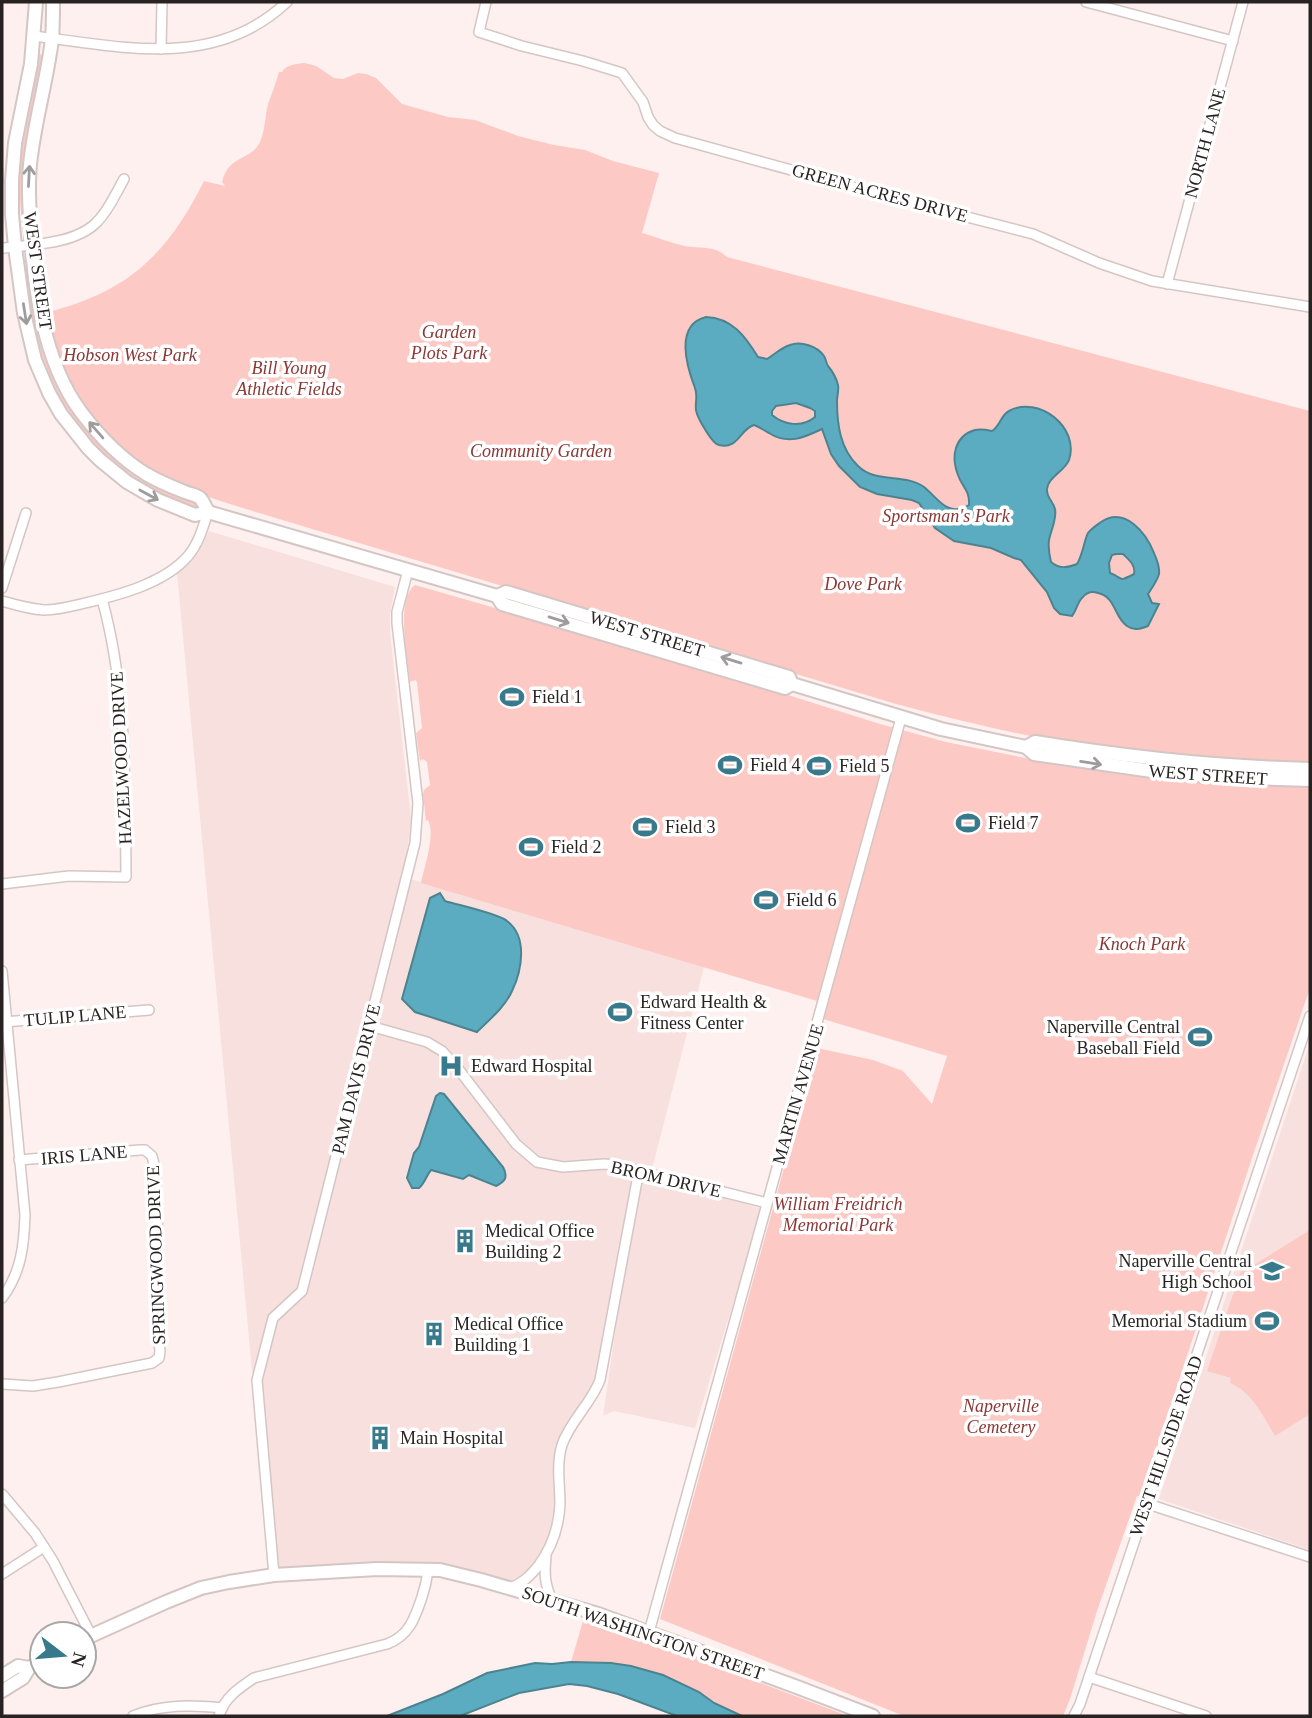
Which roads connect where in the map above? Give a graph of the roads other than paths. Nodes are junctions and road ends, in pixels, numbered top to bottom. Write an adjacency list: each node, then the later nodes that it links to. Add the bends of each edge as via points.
1 (36, 2): 8 (street, WEST STREET)
2 (53, 2): 9 (street, WEST STREET)
3 (162, 2): 11 (street)
4 (287, 2): 11 (street, via 261,22 223,40)
5 (486, 2): 16 (street, GREEN ACRES DRIVE, via 479,32 622,73 653,125 675,138 1032,234 1099,263)
6 (1086, 2): 10 (street)
7 (1243, 2): 10 (street, NORTH LANE)
8 (34, 36): 9 (street); 14 (street, WEST STREET, via 13,163)
9 (52, 38): 11 (street); 13 (street, WEST STREET, one-way to 9, via 29,168)
10 (1233, 41): 16 (street, NORTH LANE)
11 (161, 49)
12 (124, 179): 13 (street, via 106,211 89,229 70,238)
13 (32, 244): 14 (street); 18 (street, WEST STREET, one-way to 13, via 200,498 146,474 116,452 80,411 49,346)
14 (15, 247): 15 (street); 18 (street, WEST STREET, one-way to 18, via 35,360 49,393 75,433 100,460 141,491 195,515)
15 (2, 248)
16 (1167, 284): 17 (street, GREEN ACRES DRIVE)
17 (1310, 307)
18 (208, 512): 20 (street, WEST STREET); 22 (street, via 195,547 177,567)
19 (26, 513): 21 (street)
20 (408, 570): 24 (street, WEST STREET, via 497,596 502,604); 33 (street, PAM DAVIS DRIVE, via 397,622 418,803 415,843)
21 (2, 587)
22 (102, 599): 23 (street, via 45,610); 28 (street, HAZELWOOD DRIVE, via 120,690 126,877 69,876)
23 (2, 601)
24 (901, 718): 25 (street, WEST STREET); 37 (street, MARTIN AVENUE)
25 (1026, 747): 26 (street, WEST STREET, via 1035,742 1179,762); 27 (street, WEST STREET, one-way to 27, via 1034,754 1152,771)
26 (1310, 769)
27 (1310, 780)
28 (2, 884)
29 (2, 971): 32 (street)
30 (149, 1010): 32 (street, TULIP LANE)
31 (1310, 1016): 41 (street, WEST HILLSIDE ROAD)
32 (4, 1022): 35 (street)
33 (370, 1026): 36 (street, BROM DRIVE, via 427,1042 442,1051 516,1144 537,1162); 47 (street, PAM DAVIS DRIVE, via 302,1291 273,1318 257,1380)
34 (149, 1153): 35 (street, IRIS LANE); 39 (street, SPRINGWOOD DRIVE, via 155,1168 159,1358 58,1382)
35 (19, 1160): 38 (street, via 24,1238 17,1271)
36 (639, 1170): 37 (street, BROM DRIVE); 43 (street, via 600,1380 561,1448 559,1518)
37 (767, 1203): 52 (street, MARTIN AVENUE)
38 (2, 1298)
39 (2, 1384)
40 (2, 1494): 42 (street)
41 (1148, 1504): 44 (street); 56 (street, WEST HILLSIDE ROAD)
42 (44, 1547): 46 (street); 50 (street)
43 (546, 1555): 48 (street, via 528,1577); 49 (street, via 544,1579)
44 (1310, 1557)
45 (428, 1570): 47 (street, SOUTH WASHINGTON STREET); 48 (street, SOUTH WASHINGTON STREET); 58 (street, via 417,1613 397,1639 254,1678 225,1702)
46 (2, 1574)
47 (274, 1575): 51 (street, SOUTH WASHINGTON STREET, via 201,1588)
48 (510, 1588): 49 (street, SOUTH WASHINGTON STREET)
49 (552, 1600): 52 (street, SOUTH WASHINGTON STREET)
50 (79, 1620)
51 (98, 1632)
52 (649, 1632): 60 (street, SOUTH WASHINGTON STREET)
53 (28, 1668): 55 (street, via 18,1666)
54 (28, 1670): 57 (street)
55 (2, 1676)
56 (1089, 1677): 61 (street, WEST HILLSIDE ROAD); 62 (street)
57 (2, 1691)
58 (221, 1712): 59 (street, via 179,1706)
59 (133, 1716)
60 (873, 1716)
61 (1074, 1716)
62 (1206, 1716)

